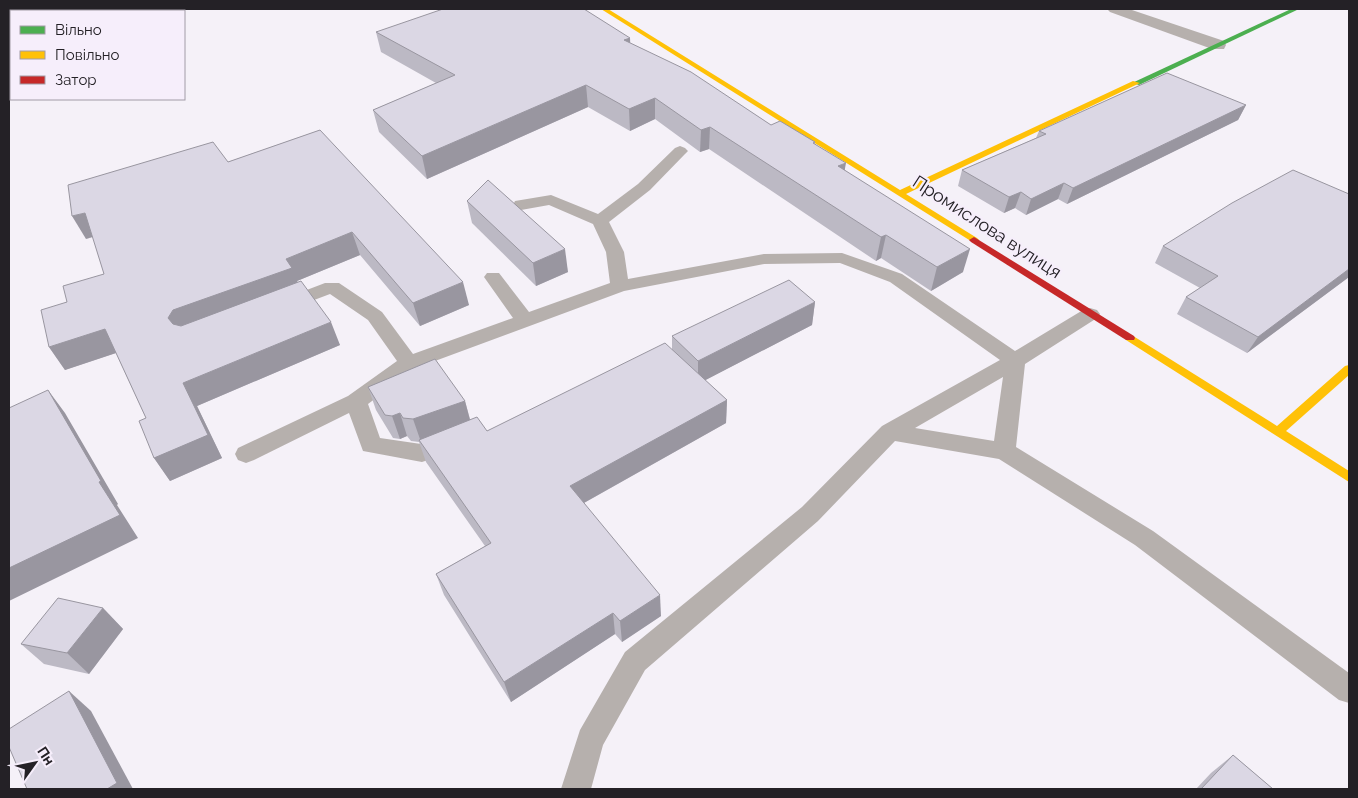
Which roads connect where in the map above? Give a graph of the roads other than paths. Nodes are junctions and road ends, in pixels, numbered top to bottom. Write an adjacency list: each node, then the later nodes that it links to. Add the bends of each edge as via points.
1 (604, 9): 6 (street, Промислова вулиця)
2 (1114, 9): 4 (street)
3 (1296, 9): 4 (street)
4 (1218, 45): 6 (street)
5 (680, 151): 8 (lane, via 644,187)
6 (900, 193): 12 (street, Промислова вулиця)
7 (521, 204): 8 (lane, via 551,200)
8 (600, 221): 10 (lane, via 615,252)
9 (493, 277): 13 (lane)
10 (620, 286): 13 (lane); 14 (lane, via 764,259 842,258 896,278)
11 (267, 312): 15 (lane, via 332,288 375,316)
12 (1090, 314): 14 (lane); 19 (street, Промислова вулиця)
13 (524, 320): 15 (lane)
14 (1015, 361): 18 (lane); 21 (lane)
15 (409, 363): 17 (lane)
16 (1349, 369): 19 (street)
17 (356, 401): 20 (lane, via 371,445 422,453); 22 (lane)
18 (890, 432): 21 (lane); 25 (lane, via 810,514 634,661 590,740)
19 (1278, 432): 23 (street, Промислова вулиця)
20 (473, 433)
21 (1004, 451): 24 (lane, via 1144,538)
22 (246, 454)
23 (1349, 477)
24 (1349, 690)
25 (576, 789)

